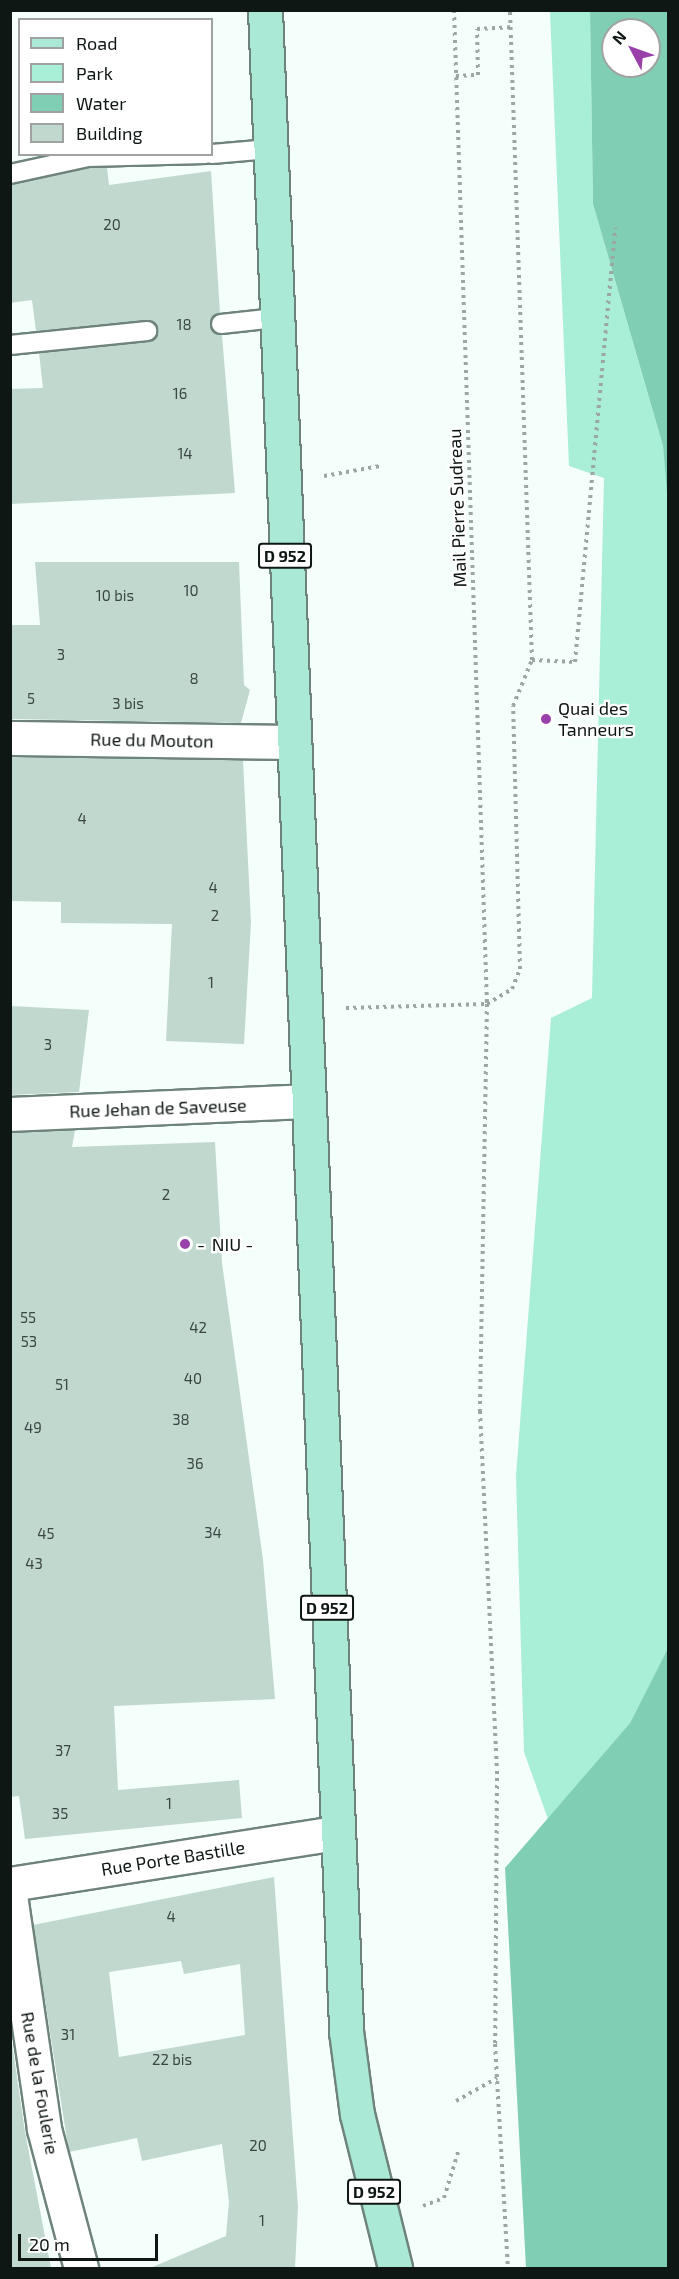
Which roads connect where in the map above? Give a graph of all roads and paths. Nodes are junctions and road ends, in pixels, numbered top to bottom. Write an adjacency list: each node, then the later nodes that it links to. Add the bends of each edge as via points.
1 (265, 10): 6 (main road, D 952)
2 (454, 10): 5 (path, Mail Pierre Sudreau)
3 (510, 10): 4 (path)
4 (511, 27): 5 (path, via 477,28 478,75); 17 (path)
5 (456, 76): 20 (path, Mail Pierre Sudreau)
6 (270, 149): 7 (lane); 11 (main road, D 952)
7 (213, 154)
8 (127, 156): 9 (lane, via 88,157)
9 (10, 174)
10 (615, 228): 17 (path, via 575,662)
11 (276, 318): 12 (lane); 19 (main road, D 952)
12 (221, 324)
13 (147, 331): 14 (lane)
14 (10, 345)
15 (380, 466): 16 (path)
16 (319, 477)
17 (532, 660): 20 (path, via 513,706 520,969 512,989)
18 (10, 738): 19 (street, Rue du Mouton)
19 (293, 742): 22 (main road, D 952)
20 (487, 1004): 21 (path); 27 (path, Mail Pierre Sudreau, via 480,1411 496,1778)
21 (348, 1007)
22 (306, 1101): 23 (street, Rue Jehan de Saveuse); 24 (main road, D 952)
23 (10, 1114)
24 (336, 1833): 25 (street, Rue Porte Bastille); 32 (main road, D 952, via 346,2031 357,2114)
25 (10, 1884)
26 (10, 1895): 31 (street, Rue de la Foulerie, via 44,2129)
27 (497, 2078): 28 (path); 33 (path, Mail Pierre Sudreau)
28 (456, 2101)
29 (459, 2149): 30 (path, via 444,2198)
30 (411, 2211)
31 (81, 2268)
32 (395, 2268)
33 (508, 2268)

